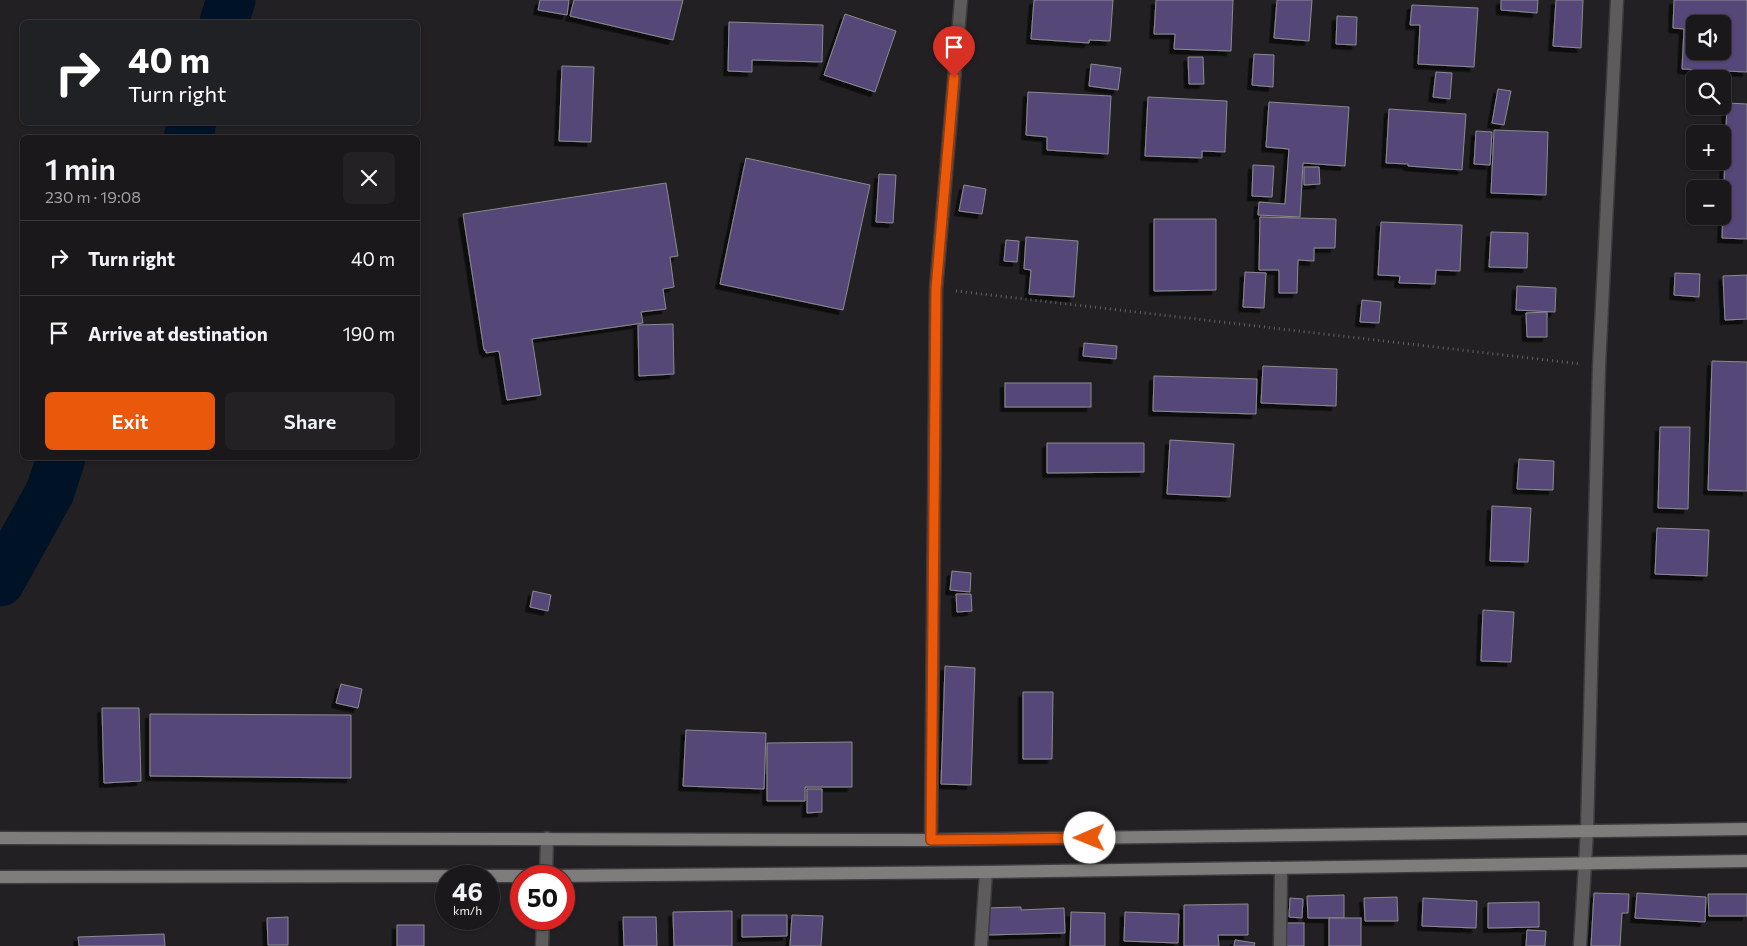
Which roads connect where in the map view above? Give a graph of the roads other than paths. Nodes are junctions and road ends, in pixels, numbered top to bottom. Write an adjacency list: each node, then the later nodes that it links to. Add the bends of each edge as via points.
1 (961, 0): 7 (street, via 936,289)
2 (1617, 0): 4 (street, via 1598,366)
3 (1747, 829): 4 (main road)
4 (1587, 831): 7 (main road); 9 (street)
5 (0, 838): 6 (main road)
6 (548, 838): 7 (main road); 10 (street)
7 (931, 840)
8 (1747, 861): 9 (main road)
9 (1585, 864): 11 (main road); 20 (street)
10 (547, 865)
11 (1281, 868): 12 (main road); 19 (street)
12 (986, 872): 14 (main road); 18 (street)
13 (510, 876): 15 (main road)
14 (575, 876)
15 (0, 877)
16 (543, 930): 17 (street)
17 (542, 946)
18 (981, 946)
19 (1280, 946)
20 (1580, 946)

